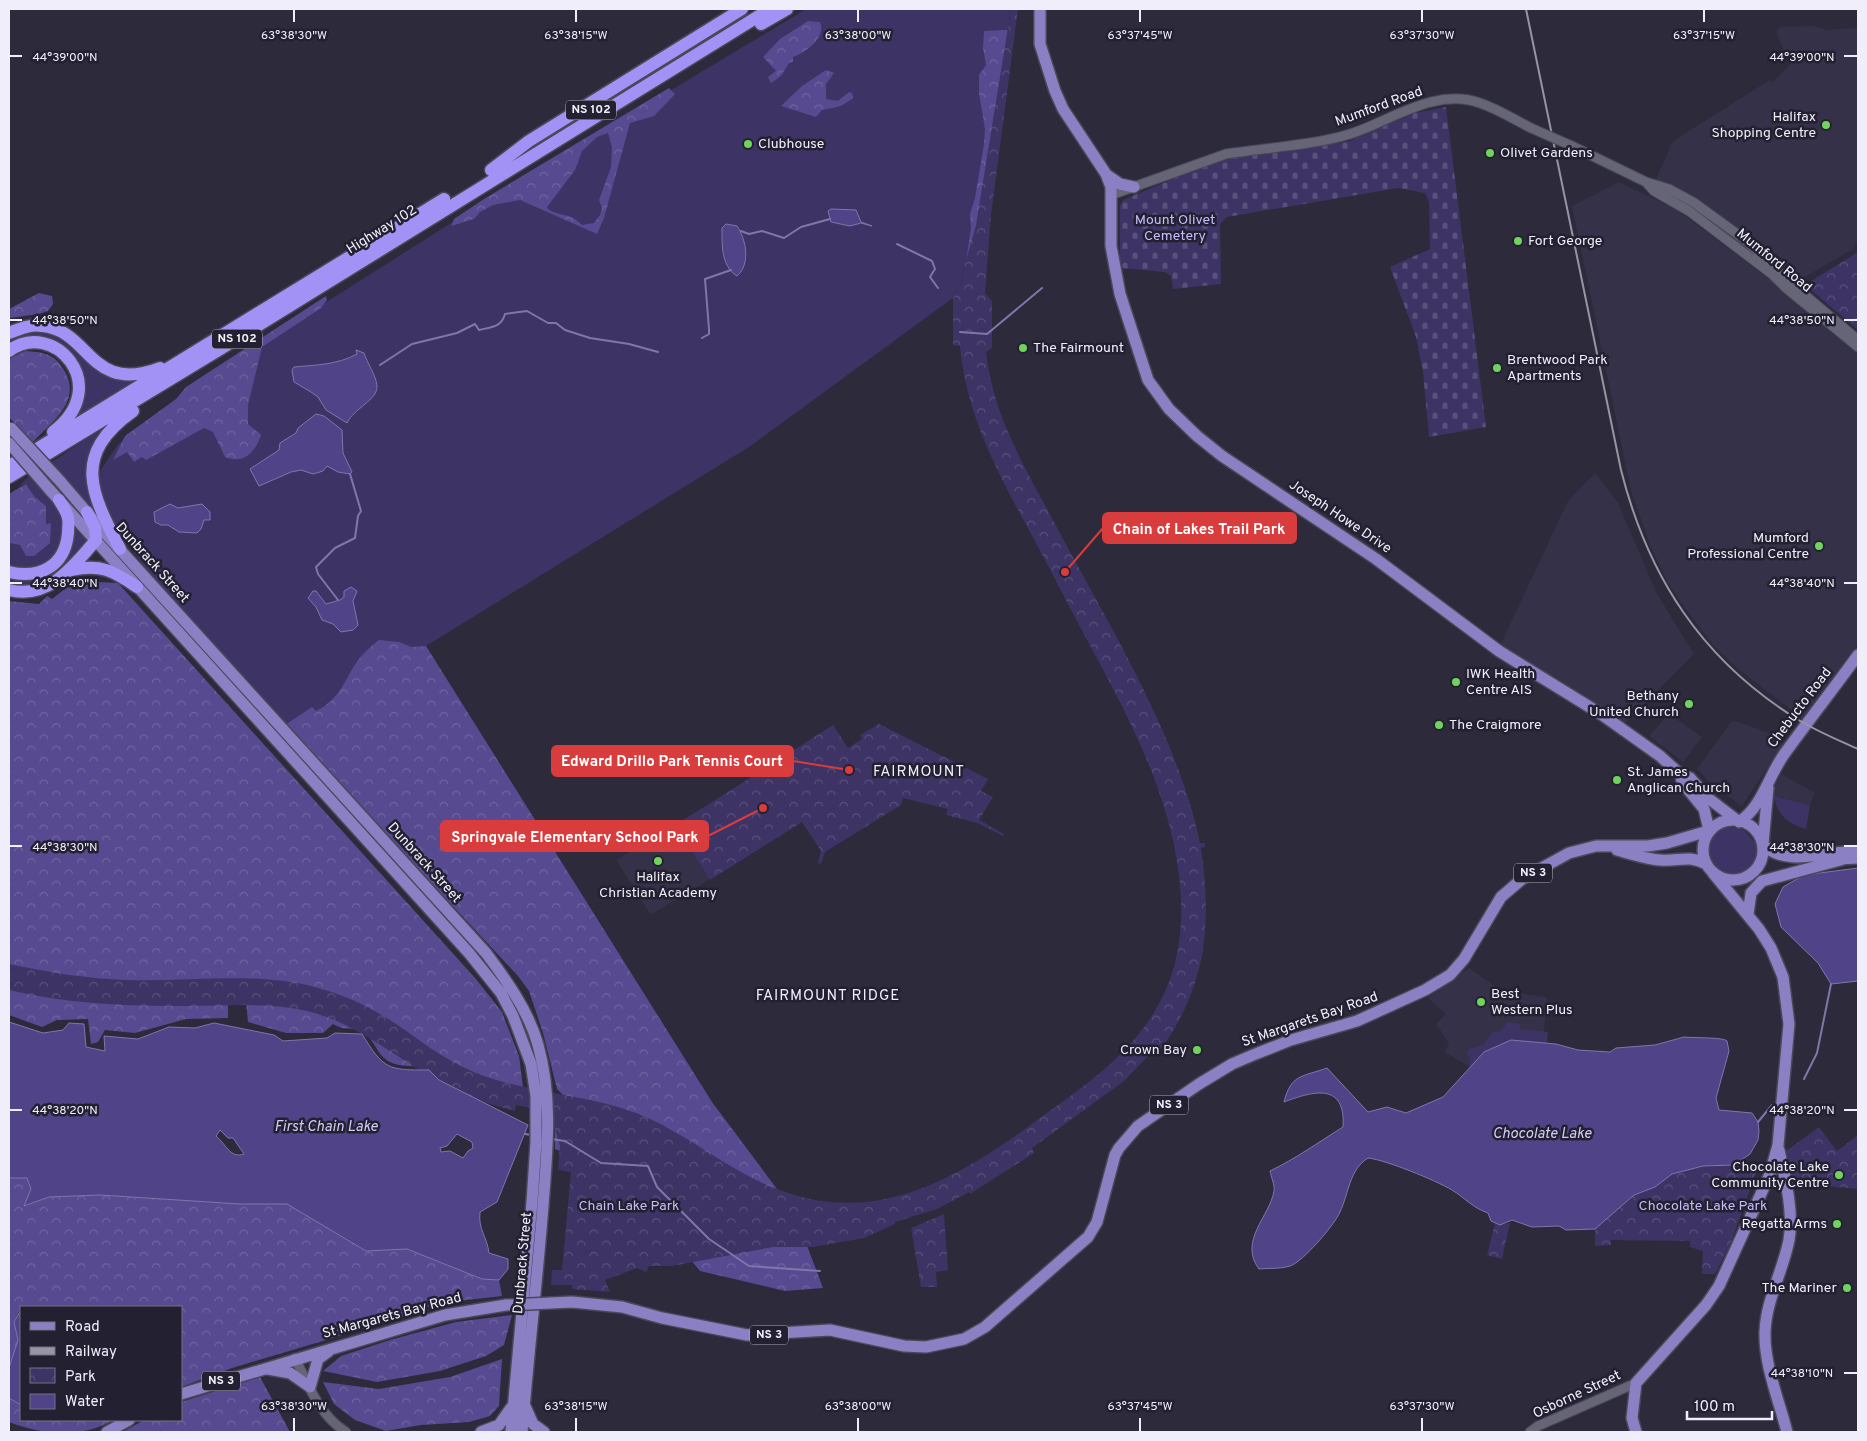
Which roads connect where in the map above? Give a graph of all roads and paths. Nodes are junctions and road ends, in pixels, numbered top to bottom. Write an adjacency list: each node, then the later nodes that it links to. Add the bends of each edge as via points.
1 (742, 9): 8 (highway, via 529,141)
2 (758, 9): 8 (highway, Highway 102 / NS 102)
3 (770, 9): 7 (highway, Highway 102 / NS 102)
4 (787, 9): 7 (highway, via 646,92)
5 (1033, 9): 12 (main road, via 1036,57 1054,105)
6 (1040, 9): 9 (main road, Joseph Howe Drive, via 1040,44 1055,91 1075,129)
7 (567, 134): 16 (highway, Highway 102 / NS 102)
8 (490, 170): 18 (highway, Highway 102 / NS 102)
9 (1106, 174): 11 (main road, via 1120,184); 12 (main road, Joseph Howe Drive)
10 (1646, 182): 11 (street, Mumford Road, bridge, via 1479,103 1441,100 1404,111 1349,134 1226,154); 14 (street, Mumford Road, via 1669,189 1693,202 1744,239); 15 (street, Mumford Road, via 1654,191 1689,211 1774,275)
11 (1134, 187): 12 (street, Mumford Road)
12 (1111, 195): 33 (main road, Joseph Howe Drive, via 1111,246 1120,294 1148,380 1169,409 1222,456 1376,559 1520,665 1624,729)
13 (9, 332): 18 (highway, via 43,326 62,332 101,367 123,375 148,373)
14 (1858, 340)
15 (1858, 347)
16 (220, 349): 21 (highway, Highway 102 / NS 102); 27 (highway, via 120,420 97,451 92,473 94,494)
17 (9, 351): 22 (highway, via 34,343 51,346 73,365 79,376 80,390 73,412 65,423)
18 (179, 362): 22 (highway, Highway 102 / NS 102)
19 (10, 426): 25 (main road, Dunbrack Street, bridge)
20 (9, 443): 24 (main road, Dunbrack Street, bridge)
21 (58, 448): 22 (highway, Highway 102 / NS 102); 23 (highway)
22 (9, 470)
23 (9, 484)
24 (59, 500): 26 (main road, Dunbrack Street); 29 (highway, via 68,518 67,544 61,558 41,573 23,575)
25 (87, 512): 26 (highway, via 96,528); 27 (main road, Dunbrack Street)
26 (96, 540): 28 (highway); 30 (main road, Dunbrack Street)
27 (120, 549): 45 (main road, Dunbrack Street, via 486,953 506,979 528,1019 543,1064)
28 (71, 570): 30 (highway, via 100,567 115,572); 31 (highway, via 55,583 37,591)
29 (9, 572)
30 (137, 587): 45 (main road, Dunbrack Street, via 469,953 501,993 520,1031)
31 (9, 590)
32 (1858, 655): 34 (main road, Chebucto Road, via 1784,753)
33 (1681, 775): 35 (main road, Joseph Howe Drive, via 1690,778 1708,798); 36 (main road, Joseph Howe Drive, via 1682,782 1704,809)
34 (1769, 781): 35 (main road, Chebucto Road, via 1756,807); 38 (main road, Chebucto Road)
35 (1739, 821): 36 (main road, via 1720,822); 38 (main road, via 1753,830)
36 (1708, 830): 37 (main road, St Margarets Bay Road / NS 3, via 1648,846); 42 (main road, via 1703,849)
37 (1604, 845): 42 (main road, St Margarets Bay Road / NS 3, via 1648,858 1688,858); 51 (main road, St Margarets Bay Road / NS 3, bridge, via 1578,849 1516,884 1494,907 1471,950 1450,975 1357,1021 1291,1040 1232,1064 1138,1126 1115,1155 1097,1222 1088,1237 992,1322 964,1339 912,1347 830,1330 747,1335 622,1307 572,1302 506,1305 445,1315)
38 (1763, 845): 39 (main road, via 1785,857); 43 (main road, via 1762,861)
39 (1858, 852)
40 (1858, 858): 41 (main road)
41 (1844, 859): 43 (main road); 44 (main road, via 1762,881 1751,893)
42 (1710, 868): 43 (main road, via 1728,879); 44 (main road)
43 (1753, 874): 44 (main road, via 1744,895)
44 (1748, 914): 46 (main road, via 1771,948 1787,998 1788,1045)
45 (542, 1097): 48 (main road, Dunbrack Street)
46 (1777, 1133): 47 (main road); 49 (main road)
47 (1778, 1145): 49 (main road); 50 (main road)
48 (540, 1168): 57 (main road, Dunbrack Street, via 537,1281); 58 (main road, Dunbrack Street)
49 (1767, 1172): 50 (main road); 54 (main road, via 1757,1188 1758,1198 1738,1246 1713,1295)
50 (1786, 1187): 68 (main road, via 1789,1241 1765,1332 1769,1366)
51 (333, 1347): 52 (main road, St Margarets Bay Road / NS 3); 55 (main road, via 318,1359)
52 (295, 1358): 53 (main road, St Margarets Bay Road / NS 3); 55 (street)
53 (262, 1369): 55 (main road, via 290,1373); 56 (main road, St Margarets Bay Road / NS 3)
54 (1636, 1383): 66 (street, Osborne Street); 67 (main road, via 1632,1418)
55 (310, 1387): 61 (street, via 326,1414)
56 (182, 1394)
57 (524, 1402): 64 (main road, Dunbrack Street); 65 (main road, via 533,1424)
58 (512, 1404): 62 (main road, via 499,1425); 63 (main road, Dunbrack Street)
59 (127, 1421): 60 (main road)
60 (108, 1432)
61 (346, 1432)
62 (481, 1432)
63 (510, 1432)
64 (522, 1432)
65 (544, 1432)
66 (1530, 1432)
67 (1636, 1432)
68 (1787, 1432)

